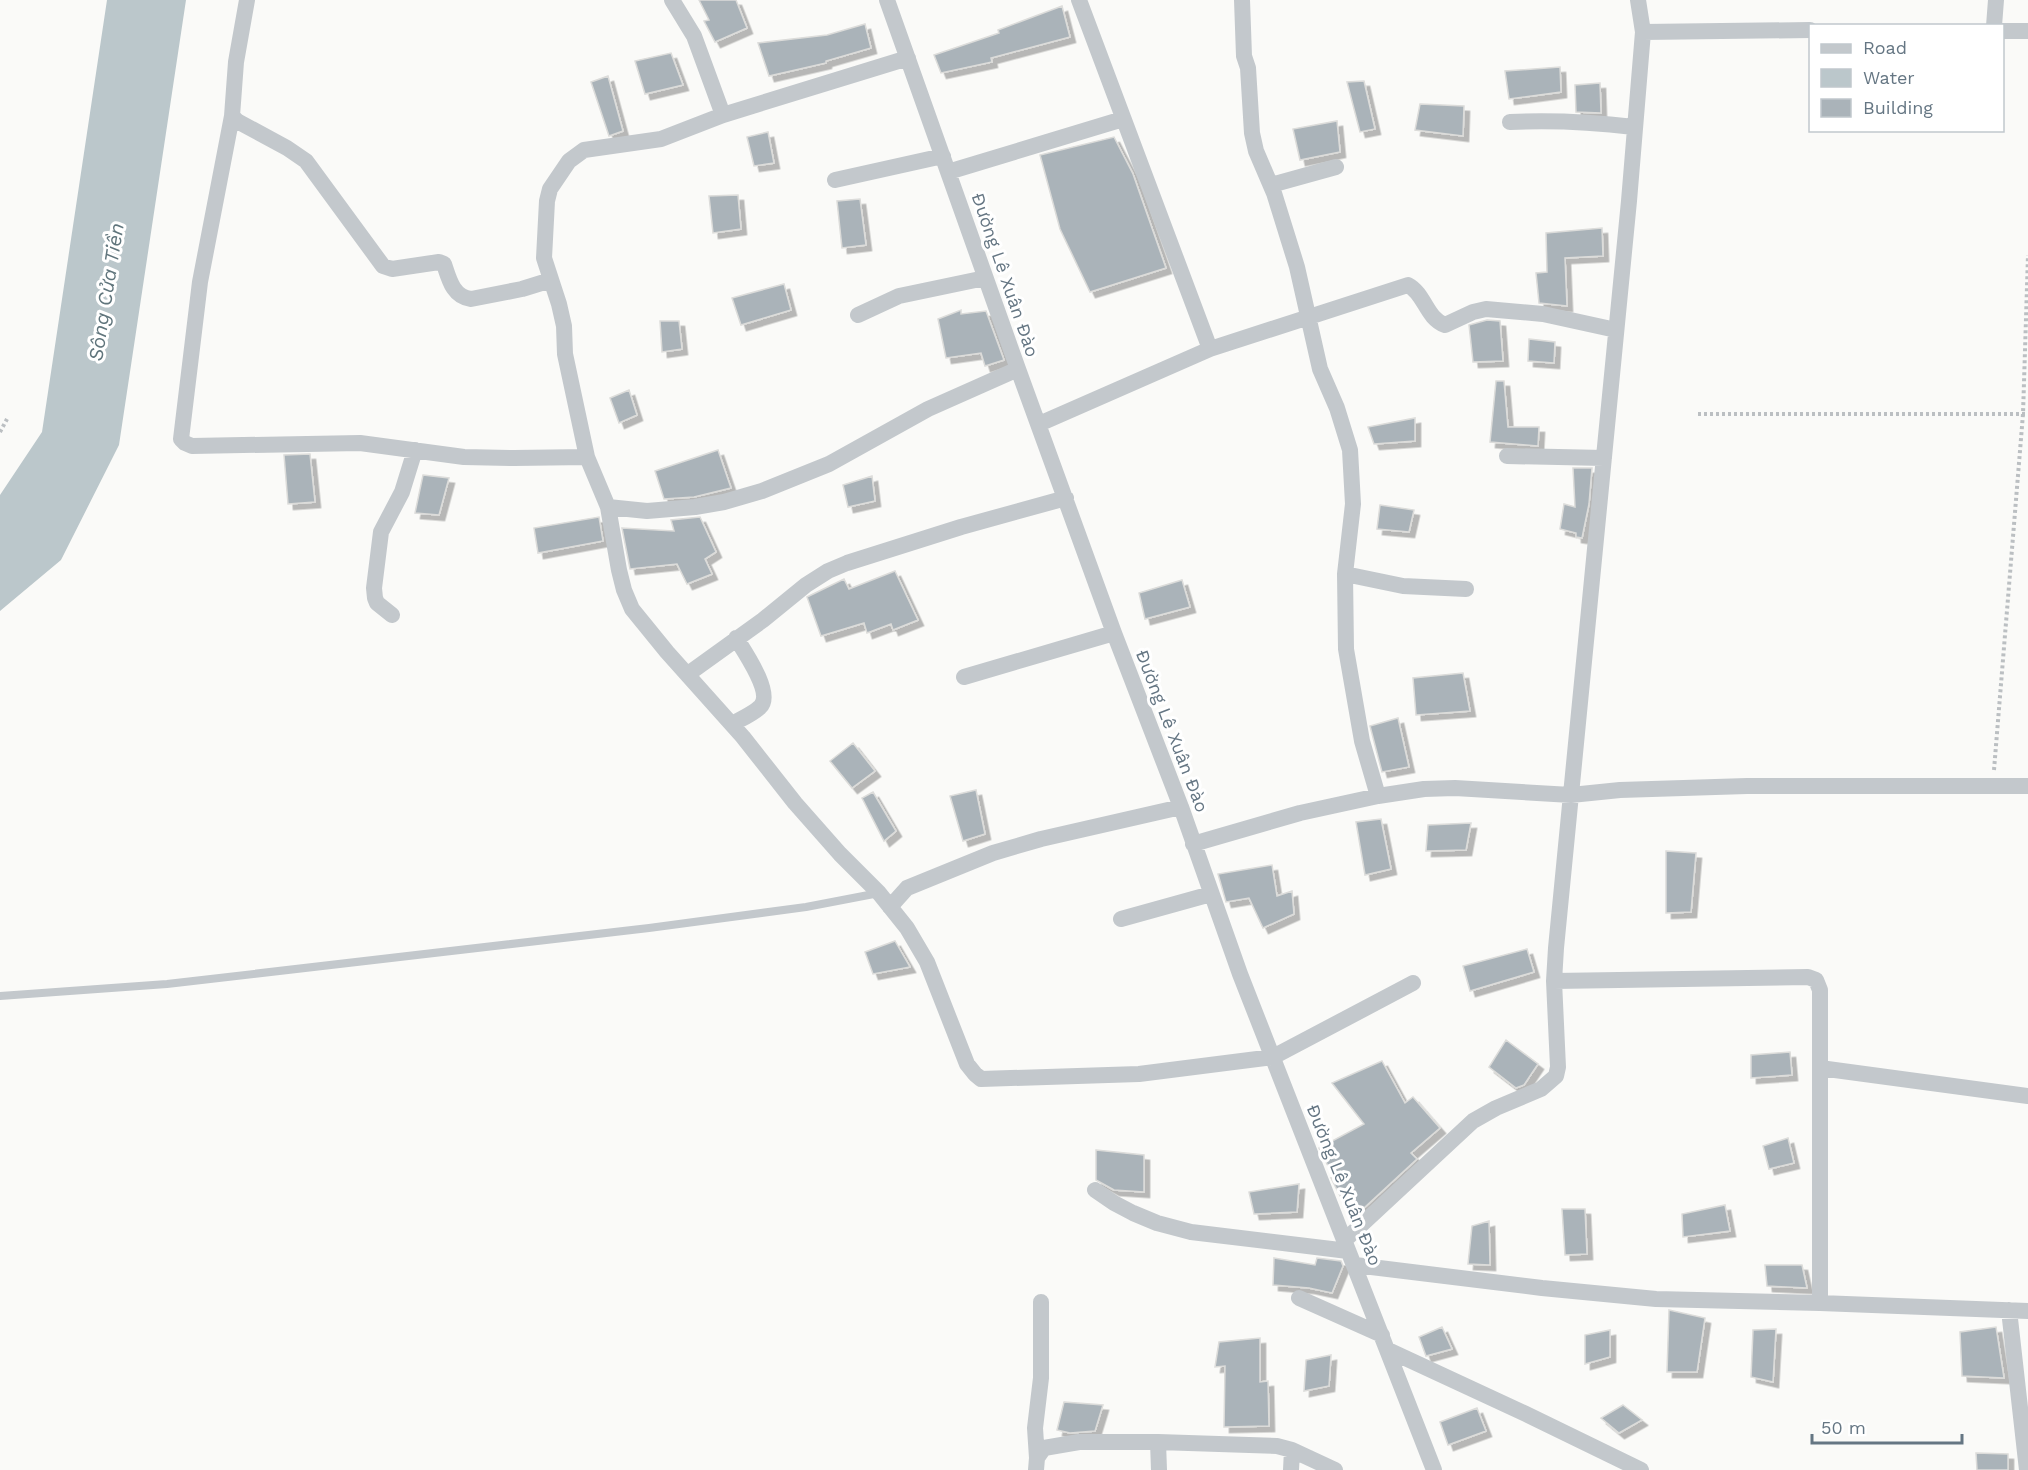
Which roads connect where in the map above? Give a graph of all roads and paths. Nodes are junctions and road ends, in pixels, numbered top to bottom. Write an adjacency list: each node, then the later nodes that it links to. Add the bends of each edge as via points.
1 (247, 0): 15 (street)
2 (672, 0): 14 (street, via 694,36)
3 (887, 0): 13 (street, Đường Lê Xuân Đào)
4 (1079, 0): 16 (street)
5 (1242, 0): 22 (street, via 1252,133)
6 (1638, 0): 12 (street)
7 (1996, 0): 8 (street)
8 (1994, 24)
9 (1809, 30): 12 (street)
10 (2004, 31): 11 (street)
11 (2028, 31)
12 (1643, 32): 18 (street)
13 (908, 58): 14 (street); 19 (street, Đường Lê Xuân Đào)
14 (723, 115): 25 (street, via 661,139 589,148 578,153 555,180 548,201 544,258)
15 (232, 116): 25 (street, via 306,161 383,266 392,269 439,262 444,264 456,292 471,299); 36 (street, via 200,282 181,439 192,446 360,443)
16 (1124, 119): 19 (street); 29 (street)
17 (1510, 122): 18 (street, via 1584,121)
18 (1634, 127): 28 (street)
19 (945, 164): 21 (street); 24 (street, Đường Lê Xuân Đào)
20 (1336, 166): 22 (street)
21 (835, 180)
22 (1271, 185): 27 (street)
23 (2028, 255): 32 (path)
24 (985, 278): 26 (street, via 899,296); 30 (street, Đường Lê Xuân Đào)
25 (551, 280): 38 (street, via 564,326 565,354)
26 (858, 315)
27 (1309, 318): 28 (street, via 1408,285 1414,288 1431,316 1445,324 1486,309 1543,314); 29 (street); 42 (street, via 1320,369 1350,450 1353,504)
28 (1616, 330): 39 (street)
29 (1210, 349): 34 (street)
30 (1018, 369): 34 (street, Đường Lê Xuân Đào); 41 (street, via 928,410 829,464 762,491 696,507 647,511)
31 (1698, 414): 32 (path)
32 (2026, 414): 50 (path)
33 (7, 419): 35 (path)
34 (1039, 424): 40 (street, Đường Lê Xuân Đào)
35 (0, 432)
36 (415, 450): 38 (street, via 464,457); 44 (street, via 402,492 381,532 375,598)
37 (1507, 456): 39 (street)
38 (587, 457): 41 (street)
39 (1604, 458): 52 (street)
40 (1066, 498): 45 (street, Đường Lê Xuân Đào); 46 (street, via 847,563 806,585)
41 (608, 507): 47 (street, via 628,599 643,624)
42 (1345, 574): 43 (street, via 1403,586); 53 (street, via 1346,649 1362,741)
43 (1466, 588)
44 (392, 615)
45 (1114, 633): 48 (street); 54 (street, Đường Lê Xuân Đào)
46 (736, 638): 47 (street); 49 (street, via 760,680 764,702)
47 (688, 674): 49 (street)
48 (964, 677)
49 (732, 724): 56 (street, via 795,803)
50 (1993, 786): 51 (street); 52 (street, via 1747,786)
51 (2028, 786)
52 (1571, 795): 53 (street, via 1455,788); 60 (street)
53 (1378, 796): 55 (street, via 1300,813)
54 (1181, 807): 55 (street, Đường Lê Xuân Đào); 58 (street, via 993,853 907,888)
55 (1193, 844): 57 (street, Đường Lê Xuân Đào)
56 (879, 893): 58 (street); 62 (lane, via 649,928 167,984)
57 (1211, 894): 59 (street); 63 (street, Đường Lê Xuân Đào)
58 (890, 907): 63 (street, via 927,962 967,1064 981,1078 1139,1074)
59 (1121, 919)
60 (1554, 981): 64 (street, via 1813,978 1820,990); 67 (street, via 1556,1076 1541,1089 1473,1122)
61 (1413, 983): 63 (street)
62 (0, 996)
63 (1273, 1057): 67 (street, Đường Lê Xuân Đào)
64 (1820, 1068): 65 (street); 70 (street)
65 (2028, 1096)
66 (1095, 1190): 67 (street, via 1133,1213 1191,1232)
67 (1349, 1252): 70 (street, via 1542,1288 1656,1299); 73 (street, Đường Lê Xuân Đào)
68 (1299, 1298): 73 (street)
69 (1041, 1302): 76 (street)
70 (1820, 1303): 71 (street)
71 (2009, 1311): 72 (street); 82 (street)
72 (2028, 1311)
73 (1385, 1343): 80 (street, Đường Lê Xuân Đào); 81 (street)
74 (1158, 1442): 75 (street, via 1254,1444); 76 (street, via 1079,1442 1044,1448); 77 (street)
75 (1292, 1450): 78 (street); 79 (street)
76 (1036, 1464)
77 (1159, 1470)
78 (1291, 1470)
79 (1335, 1470)
80 (1434, 1470)
81 (1641, 1470)
82 (2027, 1470)

